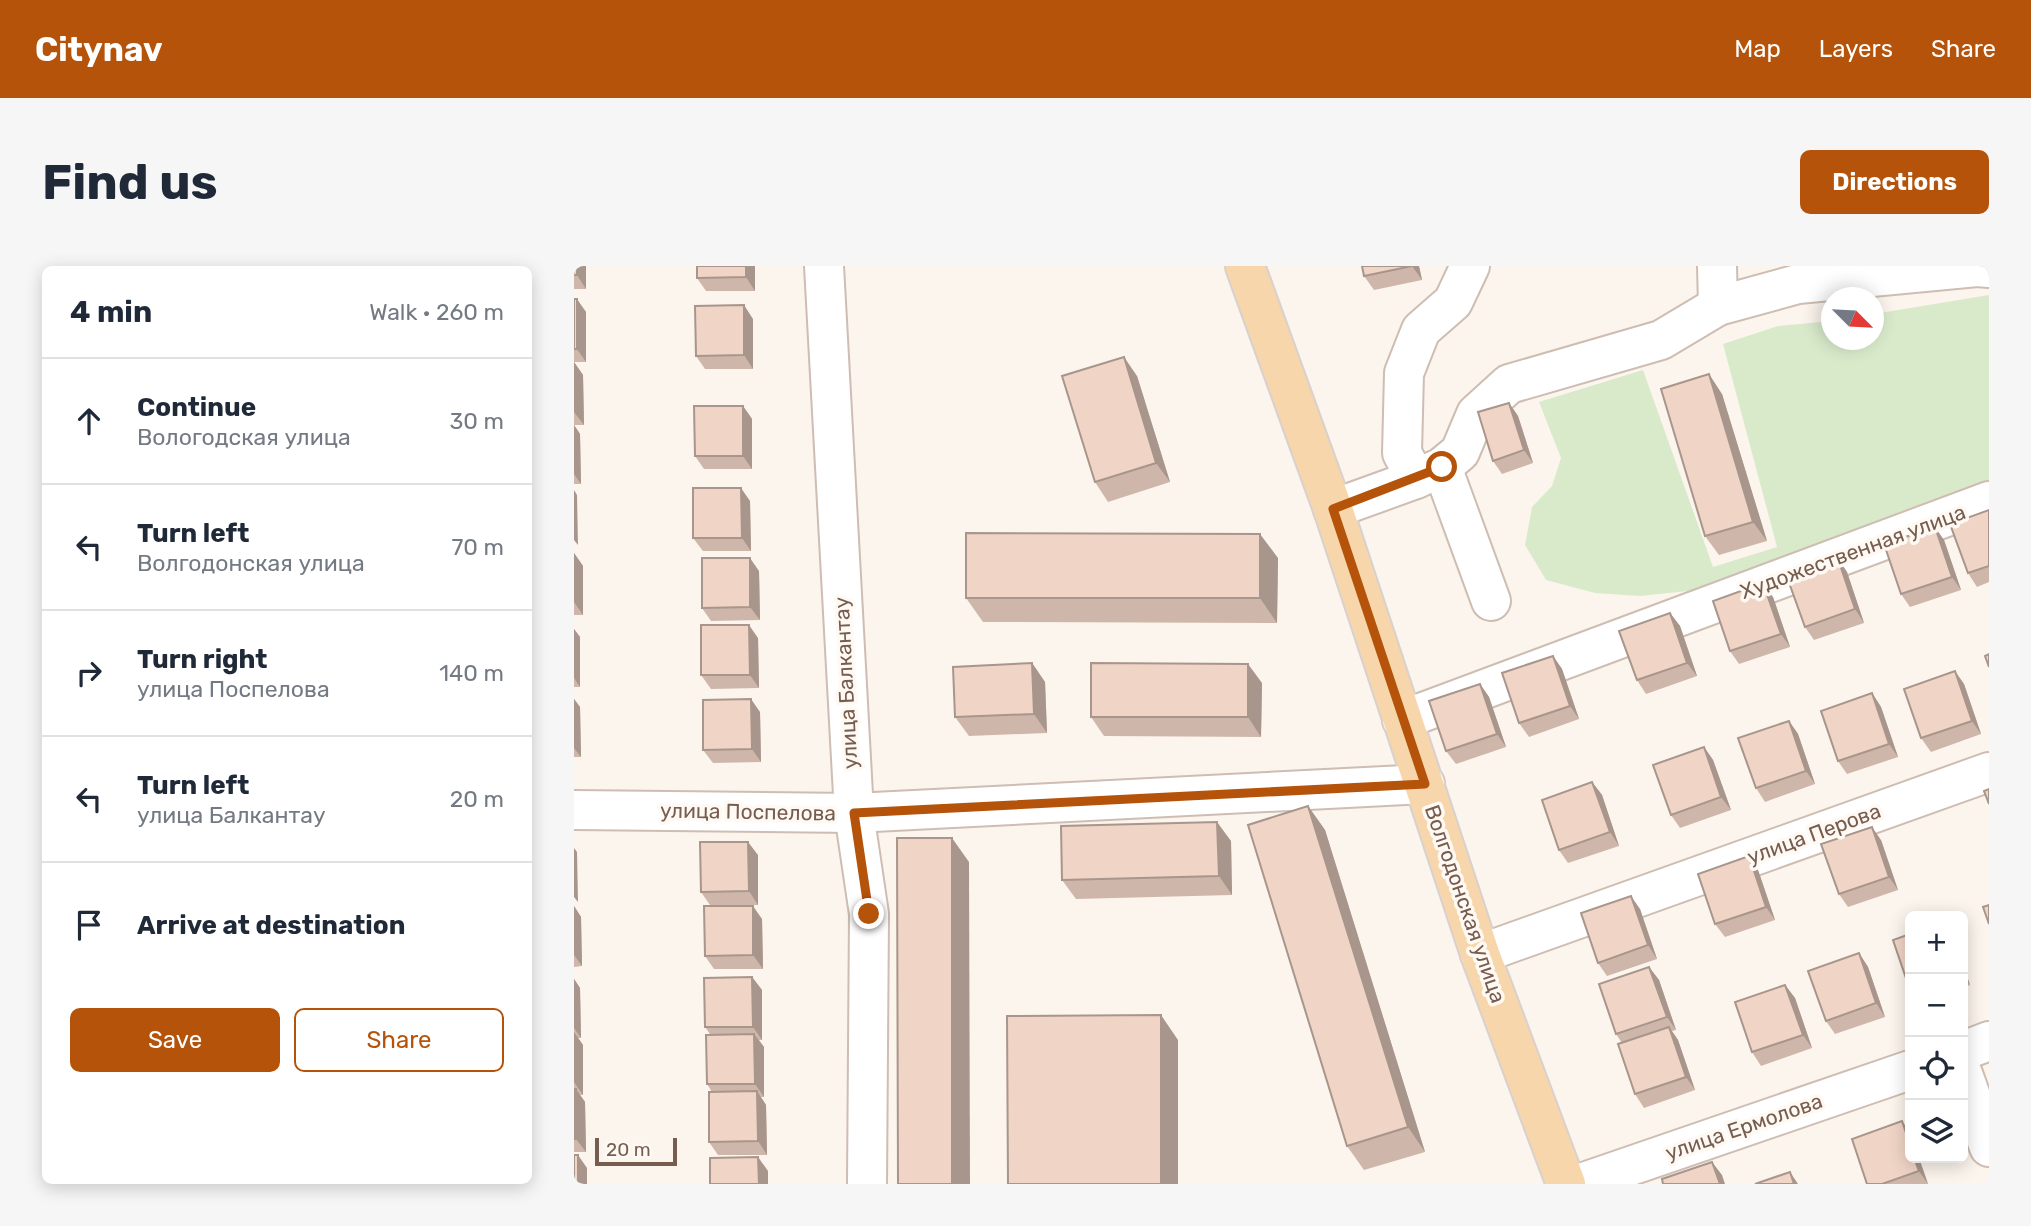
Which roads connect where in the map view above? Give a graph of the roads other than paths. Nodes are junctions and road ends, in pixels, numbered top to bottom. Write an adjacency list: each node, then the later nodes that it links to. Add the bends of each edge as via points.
1 (824, 266): 15 (street, улица Балкантау)
2 (1245, 266): 9 (main road, Волгодонская улица)
3 (1470, 266): 7 (street, via 1453,302 1421,330 1404,373 1402,453)
4 (1717, 266): 6 (street)
5 (1989, 268): 6 (street, via 1798,284)
6 (1718, 306): 7 (street, via 1661,340 1509,384 1476,414 1460,452)
7 (1429, 473): 9 (street); 10 (street)
8 (1989, 502): 11 (street, Художественная улица)
9 (1333, 509): 11 (main road, Волгодонская улица)
10 (1491, 601)
11 (1402, 720): 13 (main road, Волгодонская улица)
12 (1989, 772): 16 (street, улица Перова)
13 (1425, 784): 15 (street, улица Поспелова); 16 (main road, Волгодонская улица)
14 (574, 810): 15 (street, улица Поспелова)
15 (854, 813): 22 (street, улица Балкантау, via 869,914)
16 (1480, 954): 23 (main road, Волгодонская улица)
17 (1989, 1041): 18 (street)
18 (1968, 1049)
19 (1905, 1072): 24 (street, улица Ермолова)
20 (1968, 1088): 21 (street)
21 (1989, 1147)
22 (867, 1184)
23 (1566, 1184)
24 (1578, 1184)

